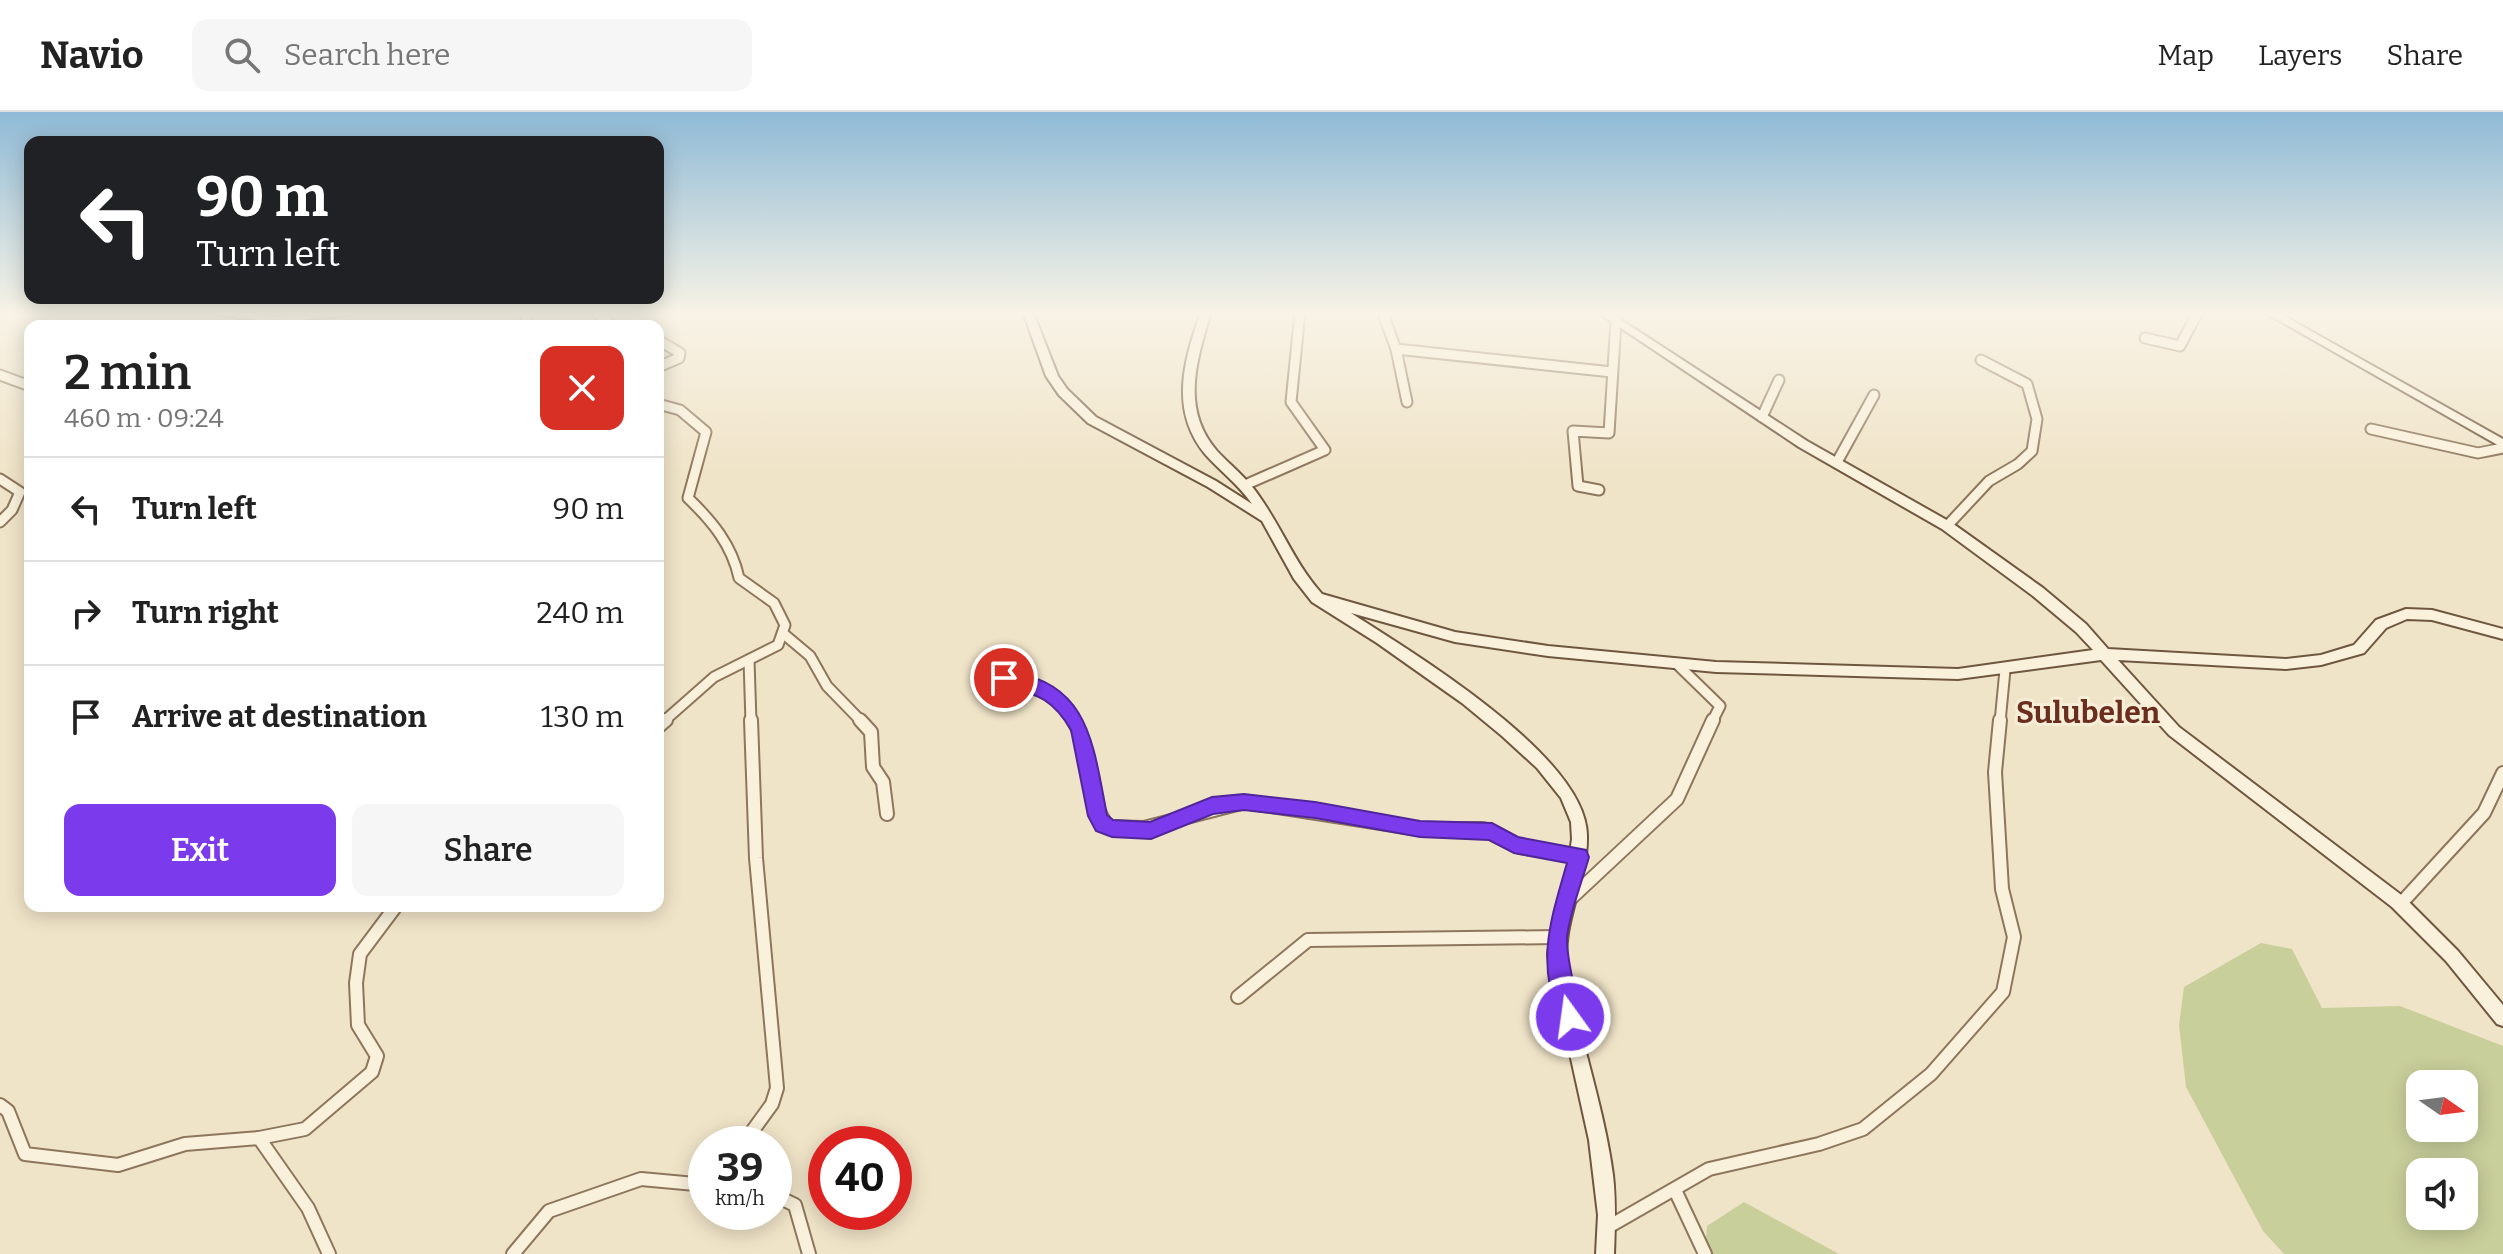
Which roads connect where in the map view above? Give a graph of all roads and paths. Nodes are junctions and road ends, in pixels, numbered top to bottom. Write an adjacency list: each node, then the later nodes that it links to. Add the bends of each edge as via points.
1 (1048, 365): 24 (street, via 1063,392 1092,420)
2 (1190, 365): 22 (street, via 1190,418 1205,446)
3 (1295, 365): 22 (street, via 1291,402 1325,450)
4 (1399, 365): 15 (street)
5 (1549, 365): 10 (street)
6 (1613, 365): 10 (street)
7 (1683, 365): 17 (street)
8 (1991, 365): 26 (street, via 2027,384 2038,441 2022,463 1980,488)
9 (2362, 365): 19 (street)
10 (1612, 372): 23 (street, via 1609,433 1573,431 1578,486)
11 (0, 375): 13 (street)
12 (1779, 380): 17 (street)
13 (24, 384)
14 (1874, 395): 20 (street)
15 (1407, 402)
16 (664, 406): 29 (street, via 680,410 706,432 688,498 712,521 735,559 739,578 772,600 786,622)
17 (1762, 417): 20 (street)
18 (2371, 429): 19 (street, via 2478,453)
19 (2503, 446)
20 (1837, 462): 26 (street)
21 (0, 479): 25 (street, via 20,492)
22 (1245, 485): 24 (street)
23 (1599, 490)
24 (1264, 517): 27 (street)
25 (0, 522)
26 (1952, 530): 30 (street, via 2061,610)
27 (1317, 598): 32 (street, via 1455,637); 38 (street, via 1449,685 1558,777 1579,820)
28 (2503, 634): 30 (street, via 2432,615 2406,614 2381,624 2359,649 2321,660 2235,663)
29 (785, 635): 31 (street); 37 (street, via 810,656 827,686 871,732 873,767 883,782)
30 (2108, 654): 33 (street); 39 (street, via 2204,748); 45 (street, via 2174,731 2398,902)
31 (749, 660): 35 (street, via 716,675); 47 (street, via 756,858 777,1088)
32 (1677, 664): 33 (street, via 1831,672); 40 (street, via 1720,706 1677,799)
33 (2005, 670): 50 (street, via 1995,772 2002,889 2014,937 2003,992 1931,1074 1863,1129 1709,1169)
34 (1004, 678): 38 (street, via 1043,689 1071,713 1080,729 1098,816 1112,829 1151,830 1212,806 1244,802 1420,829 1492,831 1514,845)
35 (664, 722)
36 (2503, 773): 39 (street, via 2484,813)
37 (887, 814)
38 (1579, 857): 40 (street)
39 (2406, 898): 44 (street)
40 (1564, 904): 42 (street)
41 (392, 912): 48 (street, via 360,954 356,1012 377,1056 372,1072 305,1129)
42 (1557, 937): 43 (street, via 1308,940); 52 (street, via 1560,981 1598,1131)
43 (1238, 997)
44 (2503, 1005)
45 (2503, 1018)
46 (0, 1105): 48 (street, via 8,1111 25,1154 118,1165 185,1144)
47 (756, 1126)
48 (259, 1138): 53 (street, via 308,1208)
49 (688, 1181): 54 (street, via 641,1179 549,1211)
50 (1675, 1190): 52 (street); 57 (street)
51 (792, 1204): 55 (street)
52 (1608, 1227): 56 (street)
53 (329, 1254)
54 (513, 1254)
55 (809, 1254)
56 (1605, 1254)
57 (1705, 1254)

